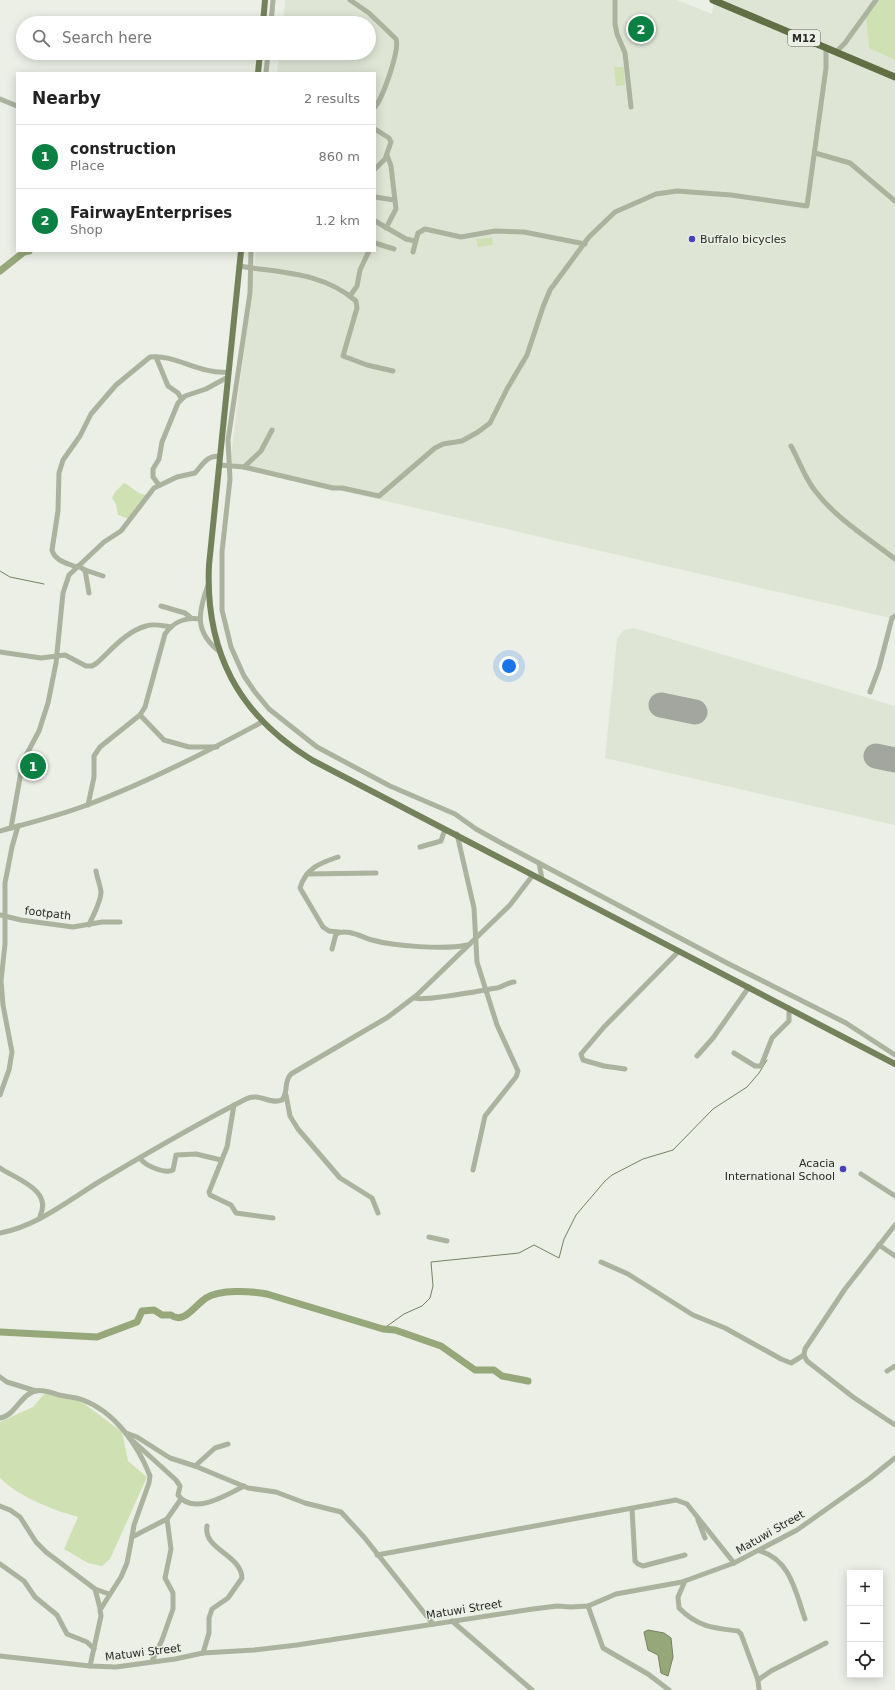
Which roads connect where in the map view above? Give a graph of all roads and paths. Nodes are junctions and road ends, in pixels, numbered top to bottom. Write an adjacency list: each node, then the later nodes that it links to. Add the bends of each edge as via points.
1 (265, 0): 7 (main road)
2 (273, 0): 8 (street)
3 (350, 0): 9 (street)
4 (615, 0): 21 (street, via 615,24 625,53)
5 (713, 0): 11 (highway, M12)
6 (876, 0): 12 (street)
7 (264, 16)
8 (272, 16)
9 (372, 16)
10 (376, 20): 19 (street, via 397,43 392,66)
11 (826, 48): 12 (highway, M12); 23 (street, via 826,68)
12 (836, 52): 17 (highway, M12)
13 (259, 60): 15 (main road)
14 (267, 60): 16 (street)
15 (258, 72)
16 (266, 72)
17 (895, 77)
18 (0, 99): 20 (street)
19 (376, 105)
20 (16, 106)
21 (631, 107)
22 (376, 130): 24 (street, via 390,140)
23 (815, 153): 28 (street, via 850,163); 33 (street, via 807,206 731,195 677,191 656,194 615,212 595,230)
24 (387, 155): 25 (street); 27 (street, via 391,166)
25 (376, 168)
26 (376, 197): 27 (street)
27 (394, 200): 30 (street, via 396,209)
28 (895, 202)
29 (376, 222): 30 (street)
30 (386, 228): 31 (street)
31 (415, 241): 33 (street, via 418,233 425,229 461,237 495,231 524,232); 38 (street)
32 (376, 243): 34 (street)
33 (585, 244): 51 (street, via 550,290 528,355 492,420 478,432 462,441 435,448 379,496)
34 (394, 249)
35 (241, 252): 39 (main road)
36 (251, 252): 40 (street)
37 (369, 252): 41 (street, via 360,270 357,286)
38 (413, 252)
39 (239, 266): 40 (street); 44 (main road)
40 (249, 268): 41 (street, via 318,278 335,285); 50 (street, via 250,293 228,440)
41 (350, 296): 43 (street, via 356,301 358,308 343,356)
42 (156, 357): 44 (street); 45 (street, via 168,386); 54 (street, via 150,357 142,362 106,397 91,414 80,436 61,463 52,550 56,557)
43 (393, 371)
44 (228, 374): 45 (street, via 206,389); 48 (main road)
45 (181, 398): 52 (street, via 153,469 153,477)
46 (272, 430): 51 (street, via 261,451)
47 (791, 446): 53 (street, via 815,491 823,500)
48 (220, 456): 49 (main road); 52 (street, via 209,457 195,473)
49 (219, 465): 50 (street); 57 (main road)
50 (230, 465): 51 (street); 79 (street, via 222,552 222,610 231,648 255,692 270,709 317,747 390,786 455,814 476,829)
51 (244, 467)
52 (159, 485): 54 (street, via 149,493 121,531)
53 (895, 559)
54 (77, 566): 55 (street); 66 (street, via 70,572 64,588)
55 (86, 570): 56 (street); 58 (street)
56 (104, 576)
57 (208, 585): 62 (street, via 200,608); 65 (main road, via 211,622)
58 (89, 593)
59 (161, 606): 61 (street, via 185,613)
60 (895, 616): 67 (street, via 892,618)
61 (190, 618): 62 (street); 63 (street)
62 (200, 619): 65 (street, via 206,640)
63 (171, 627): 66 (street, via 144,626 124,639 95,665 86,666 67,656); 68 (street, via 161,642 147,702)
64 (0, 652): 66 (street, via 41,658)
65 (220, 652): 69 (main road, via 238,689)
66 (58, 655): 73 (street, via 44,716 23,761)
67 (870, 692)
68 (140, 715): 70 (street, via 164,740 189,747); 71 (street, via 98,749 94,758 94,777)
69 (262, 722): 70 (street); 74 (main road, via 312,760)
70 (218, 747): 71 (street)
71 (88, 805): 72 (street)
72 (18, 826): 73 (street); 85 (street, via 6,879)
73 (12, 828): 75 (street)
74 (445, 829): 76 (main road); 77 (street, via 441,841)
75 (0, 831)
76 (456, 834): 83 (main road); 89 (street, via 474,908)
77 (420, 847)
78 (338, 857): 82 (street, via 315,866)
79 (539, 863): 84 (street); 99 (street, via 846,1023)
80 (96, 871): 87 (street, via 101,892)
81 (376, 873): 82 (street)
82 (307, 874): 88 (street, via 300,888 323,927 328,931)
83 (533, 875): 84 (main road); 89 (street, via 510,904)
84 (542, 879): 92 (main road)
85 (2, 915): 87 (street, footpath, via 66,926); 104 (street, via 5,944 1,989 12,1052)
86 (120, 922): 87 (street, footpath)
87 (89, 925)
88 (339, 932): 90 (street, via 348,932 396,945); 91 (street, via 336,934)
89 (475, 940): 90 (street); 95 (street, via 477,962)
90 (468, 945): 96 (street)
91 (332, 949)
92 (679, 951): 94 (main road); 102 (street, via 581,1054 582,1059 594,1064)
93 (514, 982): 95 (street)
94 (748, 987): 97 (main road); 100 (street, via 714,1038)
95 (487, 990): 96 (street, via 436,998); 109 (street, via 497,1025 518,1073 487,1113)
96 (414, 998): 103 (street, via 388,1017 291,1074 285,1083)
97 (789, 1008): 98 (street, via 790,1020 772,1038 761,1066 755,1066); 101 (main road)
98 (734, 1053)
99 (895, 1055)
100 (696, 1056)
101 (895, 1064)
102 (625, 1069)
103 (286, 1094): 105 (street, via 282,1100 276,1102 253,1096); 112 (street, via 290,1116 298,1129 340,1178 372,1198)
104 (0, 1095)
105 (234, 1105): 106 (street); 107 (street, via 229,1140)
106 (140, 1158): 107 (street, via 152,1167 170,1171 173,1170 176,1155 196,1154); 113 (street)
107 (221, 1160): 114 (street, via 209,1190 210,1195 231,1205 236,1213)
108 (0, 1168): 113 (street, via 27,1182 34,1189 43,1202)
109 (474, 1170)
110 (862, 1174): 111 (street)
111 (895, 1196)
112 (378, 1213)
113 (40, 1217): 116 (street)
114 (272, 1218)
115 (895, 1225): 119 (street)
116 (0, 1233)
117 (429, 1237): 118 (street)
118 (448, 1241)
119 (879, 1245): 120 (street); 122 (street, via 805,1349)
120 (895, 1256)
121 (601, 1262): 122 (street, via 628,1274 693,1315 725,1328 781,1359 791,1363)
122 (804, 1355): 130 (street, via 841,1388)
123 (895, 1366): 124 (street)
124 (887, 1370)
125 (0, 1377): 127 (street)
126 (0, 1381): 127 (street)
127 (7, 1382): 128 (street)
128 (36, 1390): 129 (street, via 25,1397 9,1415); 131 (street, via 83,1400)
129 (0, 1418)
130 (895, 1425)
131 (126, 1433): 132 (street); 135 (street, via 137,1437 167,1457)
132 (129, 1438): 137 (street, via 176,1480 180,1486 178,1495); 143 (street, via 150,1476)
133 (228, 1444): 135 (street, via 215,1448)
134 (895, 1458): 145 (street, Matuwi Street, via 797,1530)
135 (195, 1466): 136 (street)
136 (244, 1486): 137 (street, via 223,1497 201,1503 190,1504); 146 (street, via 276,1492 305,1503 339,1510)
137 (181, 1499): 141 (street)
138 (0, 1506): 151 (street, via 20,1517 42,1549)
139 (632, 1509): 140 (street, via 676,1500 687,1504); 146 (street); 147 (street, via 635,1562 643,1566)
140 (696, 1513): 144 (street); 148 (street)
141 (167, 1519): 143 (street); 162 (street, via 171,1549 165,1578 173,1593 173,1609)
142 (207, 1526): 160 (street, via 209,1539 236,1563 242,1578 228,1598 212,1608)
143 (132, 1537): 152 (street, via 127,1563)
144 (705, 1538)
145 (760, 1551): 148 (street, Matuwi Street); 155 (street, via 772,1556 784,1566 792,1580)
146 (377, 1555): 157 (street)
147 (684, 1555)
148 (734, 1563): 150 (street, Matuwi Street)
149 (0, 1564): 159 (street, via 24,1581 35,1597 57,1615 67,1634 87,1642)
150 (685, 1581): 153 (street, Matuwi Street, via 616,1594); 164 (street, via 678,1598 679,1608 690,1620 712,1628 738,1631)
151 (95, 1589): 152 (street); 154 (street)
152 (109, 1594): 154 (street)
153 (588, 1606): 156 (street, Matuwi Street, via 557,1606); 166 (street, via 603,1648 648,1674)
154 (100, 1608): 159 (street)
155 (805, 1619)
156 (452, 1621): 157 (street, Matuwi Street); 165 (street)
157 (433, 1624): 160 (street, Matuwi Street, via 261,1649)
158 (826, 1643): 164 (street)
159 (94, 1650): 163 (street)
160 (203, 1653): 162 (street, Matuwi Street)
161 (0, 1656): 163 (street, Matuwi Street)
162 (152, 1661): 163 (street, Matuwi Street, via 116,1667)
163 (90, 1666)
164 (758, 1680): 167 (street)
165 (532, 1690)
166 (669, 1690)
167 (759, 1690)

